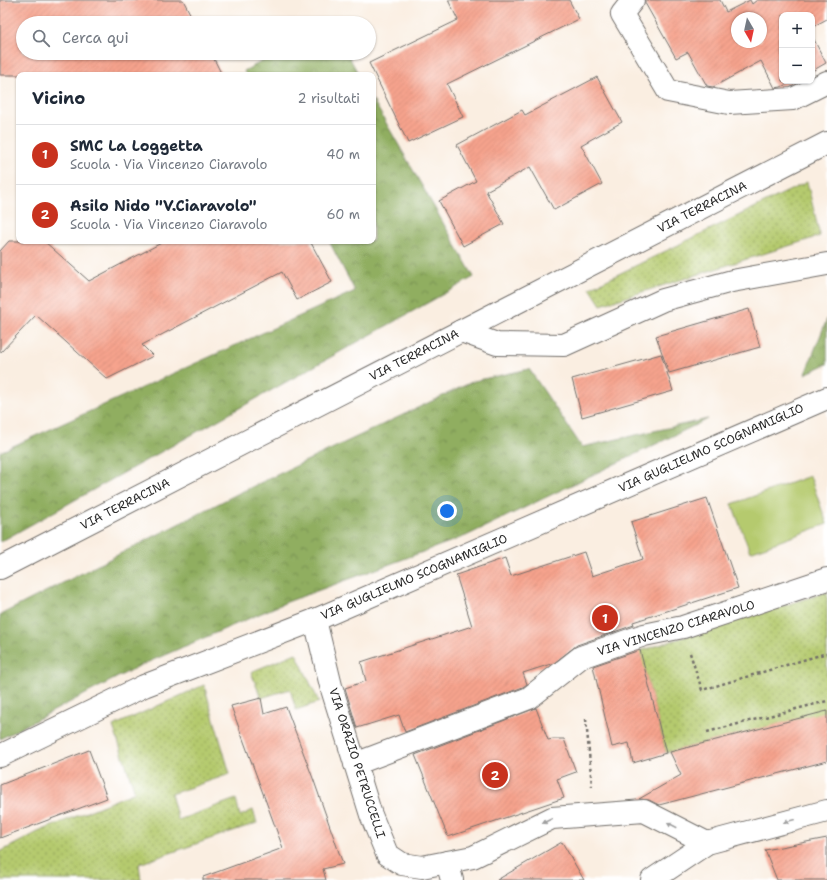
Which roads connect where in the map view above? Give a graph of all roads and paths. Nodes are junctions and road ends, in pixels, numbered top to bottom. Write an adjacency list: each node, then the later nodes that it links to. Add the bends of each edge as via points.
1 (633, 0): 2 (street, via 622,14 668,91 729,103 793,98)
2 (827, 82)
3 (827, 143): 5 (street, VIA TERRACINA)
4 (827, 264): 5 (street, via 732,281 663,300 564,345 497,344)
5 (461, 331): 7 (street, VIA TERRACINA)
6 (827, 398): 9 (street, VIA GUGLIELMO SCOGNAMIGLIO)
7 (0, 568)
8 (827, 579): 10 (street, VIA VINCENZO CIARAVOLO)
9 (315, 620): 15 (street, VIA GUGLIELMO SCOGNAMIGLIO, via 144,686); 16 (street, VIA ORAZIO PETRUCCELLI, via 331,686)
10 (683, 627): 11 (path, via 702,690); 16 (street, VIA VINCENZO CIARAVOLO, via 644,635 581,657 529,698)
11 (827, 653)
12 (827, 701): 14 (path)
13 (586, 719): 18 (path)
14 (707, 732)
15 (0, 756)
16 (355, 764): 20 (street, VIA ORAZIO PETRUCCELLI, via 387,854 402,864)
17 (827, 810): 19 (street, one-way to 19)
18 (594, 815): 19 (street, VIA ORAZIO PETRUCCELLI, one-way to 18, via 644,811); 20 (street, VIA ORAZIO PETRUCCELLI, one-way to 20, via 552,818)
19 (707, 843): 22 (street)
20 (450, 871): 21 (street)
21 (425, 880)
22 (652, 880)

